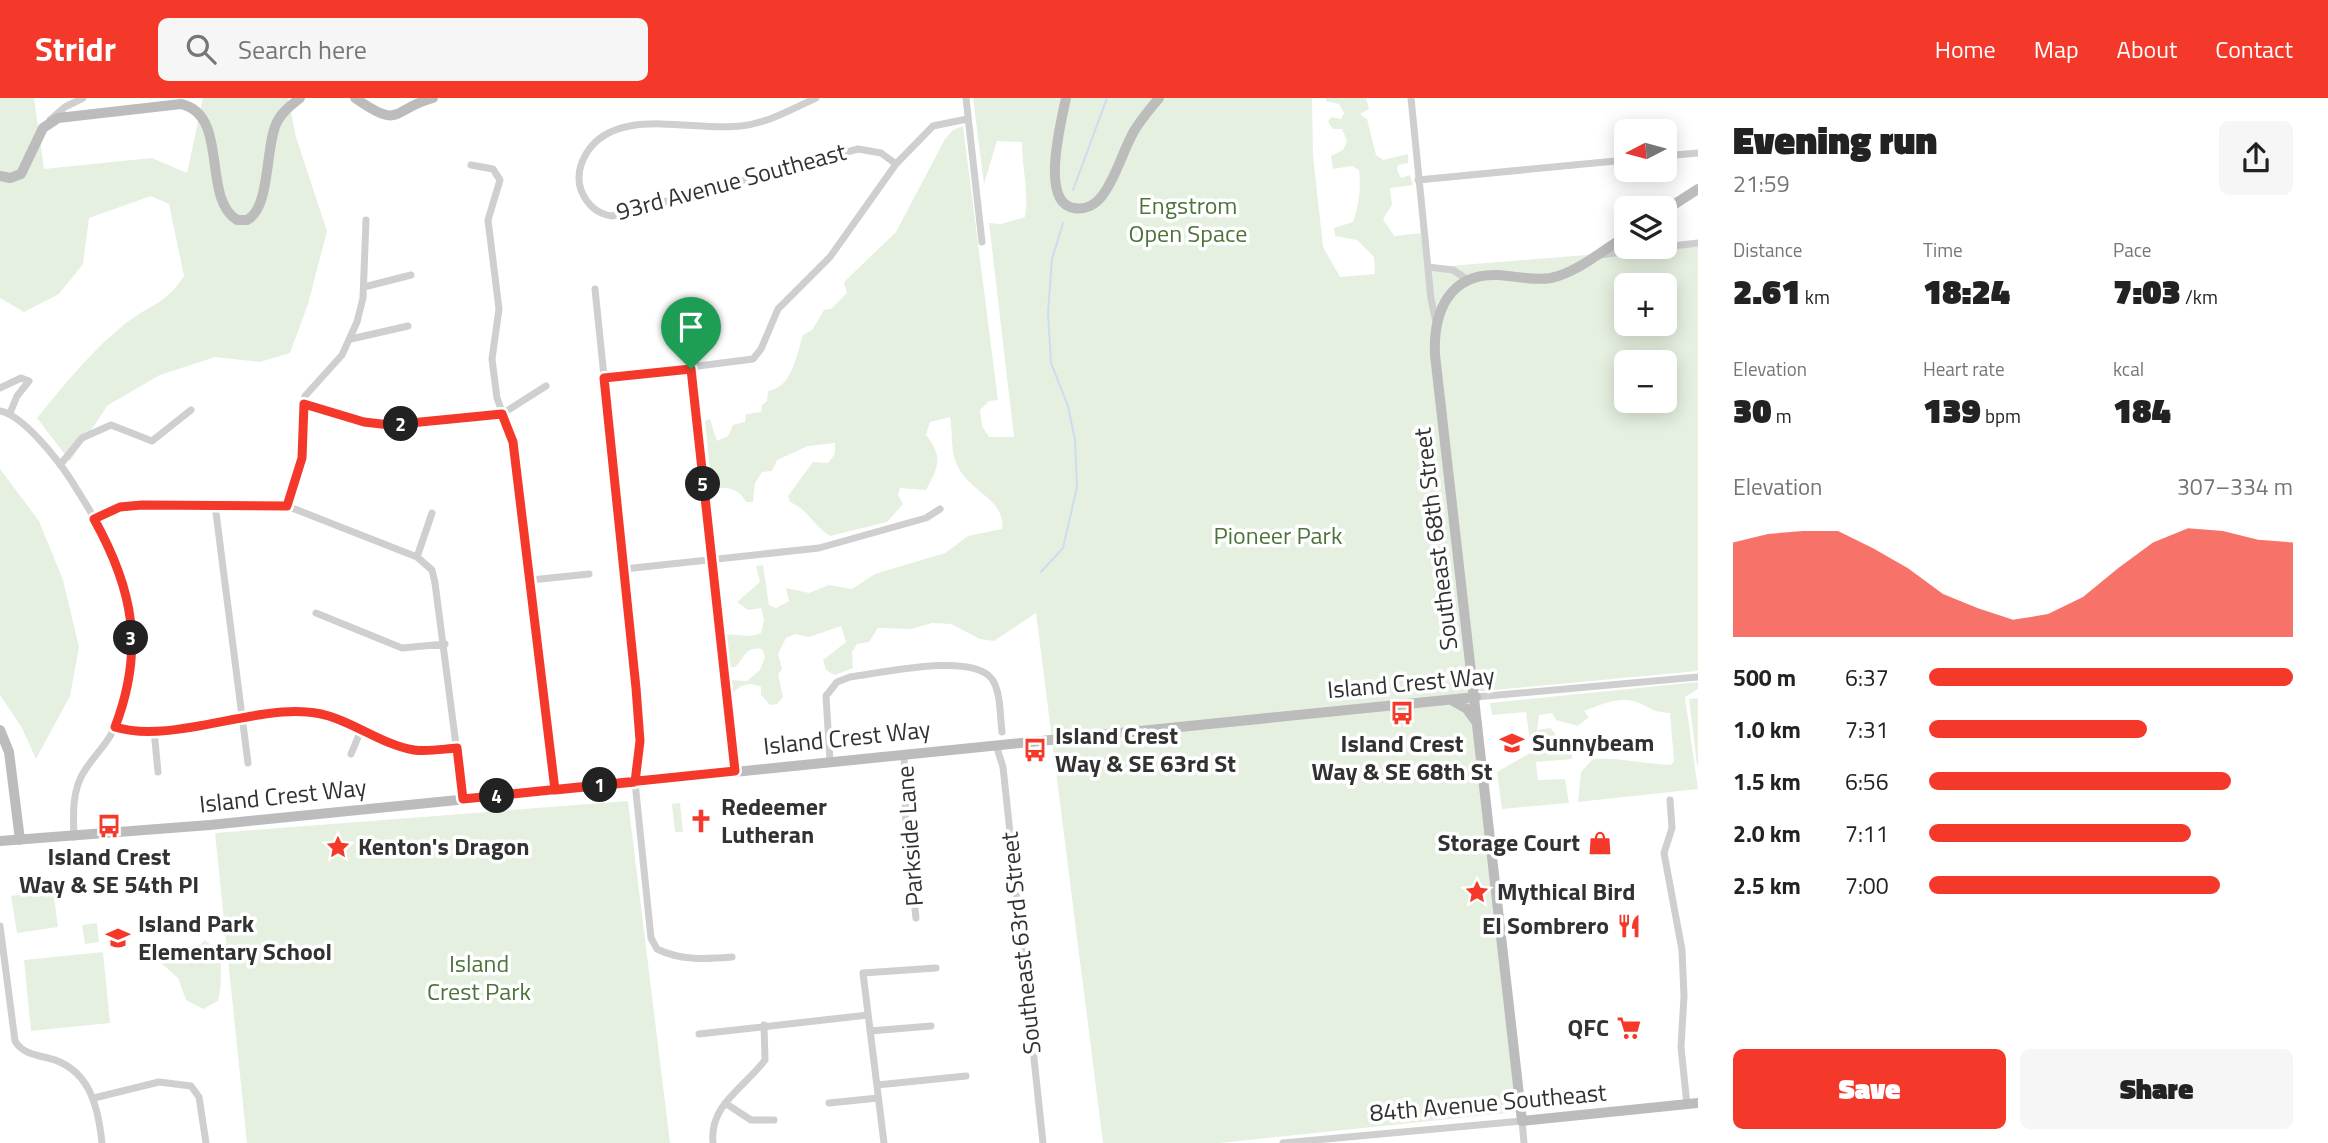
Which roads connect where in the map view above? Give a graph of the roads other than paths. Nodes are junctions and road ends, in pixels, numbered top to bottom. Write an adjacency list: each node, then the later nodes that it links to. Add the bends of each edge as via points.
1 (83, 98): 11 (street)
2 (300, 98): 11 (street, via 277,122 259,207 253,217 241,221 226,209 205,120 191,106 100,111)
3 (355, 98): 4 (street, via 379,114 394,117)
4 (433, 98)
5 (816, 98): 15 (street, 93rd Avenue Southeast, via 743,126 620,126 604,134 580,166 578,179 587,202 612,216 858,149 881,153)
6 (966, 98): 10 (street)
7 (1066, 98): 8 (street, via 1055,178 1070,208 1089,206 1104,194 1133,133)
8 (1159, 98)
9 (1411, 98): 18 (street, Southeast 68th Street)
10 (967, 119): 15 (street, via 933,126); 22 (street)
11 (47, 123): 17 (street, via 26,169 16,177)
12 (1698, 153): 13 (street)
13 (1677, 155)
14 (1614, 161): 18 (street)
15 (897, 164): 37 (street, via 830,257 778,309 758,355 747,362)
16 (471, 165): 45 (street, via 493,169 500,180 488,220 499,309 493,371)
17 (0, 176)
18 (1418, 180): 28 (street, Southeast 68th Street)
19 (1698, 188): 20 (street)
20 (1677, 202)
21 (366, 220): 31 (street)
22 (982, 242)
23 (1614, 243): 27 (street)
24 (1698, 243): 25 (street)
25 (1677, 245)
26 (1614, 253): 27 (street)
27 (1595, 255): 30 (street, via 1553,277 1492,275)
28 (1428, 267): 30 (street, via 1453,270); 34 (street, Southeast 68th Street)
29 (411, 275): 31 (street)
30 (1468, 280): 34 (street, via 1449,293)
31 (364, 288): 36 (street)
32 (595, 289): 38 (street)
33 (683, 305): 37 (street)
34 (1436, 322): 60 (street, Southeast 68th Street, via 1435,355)
35 (408, 326): 36 (street)
36 (351, 339): 41 (street, via 310,387)
37 (691, 369): 38 (street); 53 (street)
38 (604, 378): 54 (street)
39 (546, 386): 45 (street)
40 (0, 388): 44 (street, via 21,378 29,380)
41 (304, 404): 45 (street, via 390,425); 48 (street, via 302,458)
42 (191, 410): 46 (street, via 152,441 111,425 82,438)
43 (0, 411): 44 (street)
44 (10, 413): 46 (street)
45 (502, 414): 56 (street, via 513,442)
46 (60, 465): 51 (street)
47 (215, 505): 48 (street); 51 (street, via 129,506); 62 (street)
48 (287, 506): 52 (street)
49 (940, 509): 53 (street, via 926,518 819,548)
50 (432, 513): 52 (street)
51 (94, 519): 63 (street, via 124,579 132,621 124,704)
52 (418, 557): 58 (street, via 432,570)
53 (711, 560): 54 (street); 75 (street)
54 (624, 569): 77 (street, via 640,741)
55 (589, 573): 56 (street)
56 (531, 580): 78 (street)
57 (316, 613): 58 (street, via 402,648)
58 (445, 644): 70 (street)
59 (1698, 677): 60 (street, Island Crest Way)
60 (1476, 697): 61 (street, Island Crest Way); 68 (street, Southeast 68th Street)
61 (1449, 699): 68 (street, via 1472,714); 69 (street, Island Crest Way)
62 (242, 719): 65 (street); 66 (street, via 309,712); 74 (street)
63 (115, 727): 65 (street); 81 (street, via 78,786)
64 (0, 730): 82 (street, via 9,752)
65 (154, 730): 76 (street)
66 (361, 730): 70 (street, via 412,750); 71 (street)
67 (1002, 732): 73 (street, via 995,684 980,669 950,665 850,677 829,690 825,703)
68 (1480, 733): 102 (street, Southeast 68th Street)
69 (996, 745): 72 (street, Island Crest Way); 108 (street, Southeast 63rd Street, via 1003,767)
70 (457, 748): 79 (street)
71 (351, 754)
72 (904, 754): 73 (street, Island Crest Way); 84 (street, Parkside Lane)
73 (830, 761): 75 (street, Island Crest Way)
74 (248, 763)
75 (735, 771): 77 (street, Island Crest Way)
76 (158, 772)
77 (635, 782): 78 (street, Island Crest Way); 86 (street, via 654,945 689,959)
78 (555, 790): 79 (street, Island Crest Way)
79 (463, 799): 81 (street, Island Crest Way)
80 (1670, 800): 100 (street, via 1672,828 1664,853 1682,950 1681,1047)
81 (74, 837): 82 (street, Island Crest Way)
82 (20, 840): 83 (street, Island Crest Way)
83 (0, 841)
84 (916, 918)
85 (0, 926): 95 (street, via 15,1041 30,1053 69,1065)
86 (732, 957)
87 (936, 968): 88 (street, via 863,974)
88 (868, 1015): 89 (street); 91 (street)
89 (764, 1025): 92 (street); 97 (street, via 765,1060)
90 (930, 1026): 91 (street)
91 (870, 1031): 94 (street)
92 (699, 1034)
93 (966, 1076): 94 (street)
94 (877, 1085): 96 (street)
95 (94, 1098): 104 (street); 105 (street, via 159,1082 191,1086 200,1097)
96 (878, 1098): 98 (street); 107 (street)
97 (725, 1103): 101 (street, via 751,1120); 106 (street, via 714,1118)
98 (829, 1103)
99 (1698, 1104): 100 (street, 84th Avenue Southeast)
100 (1686, 1105): 102 (street, 84th Avenue Southeast)
101 (774, 1120)
102 (1522, 1121): 103 (street, 84th Avenue Southeast); 110 (street, Southeast 68th Street)
103 (1360, 1139): 109 (street, 84th Avenue Southeast)
104 (102, 1143)
105 (206, 1143)
106 (713, 1143)
107 (884, 1143)
108 (1043, 1143)
109 (1283, 1143)
110 (1524, 1143)

